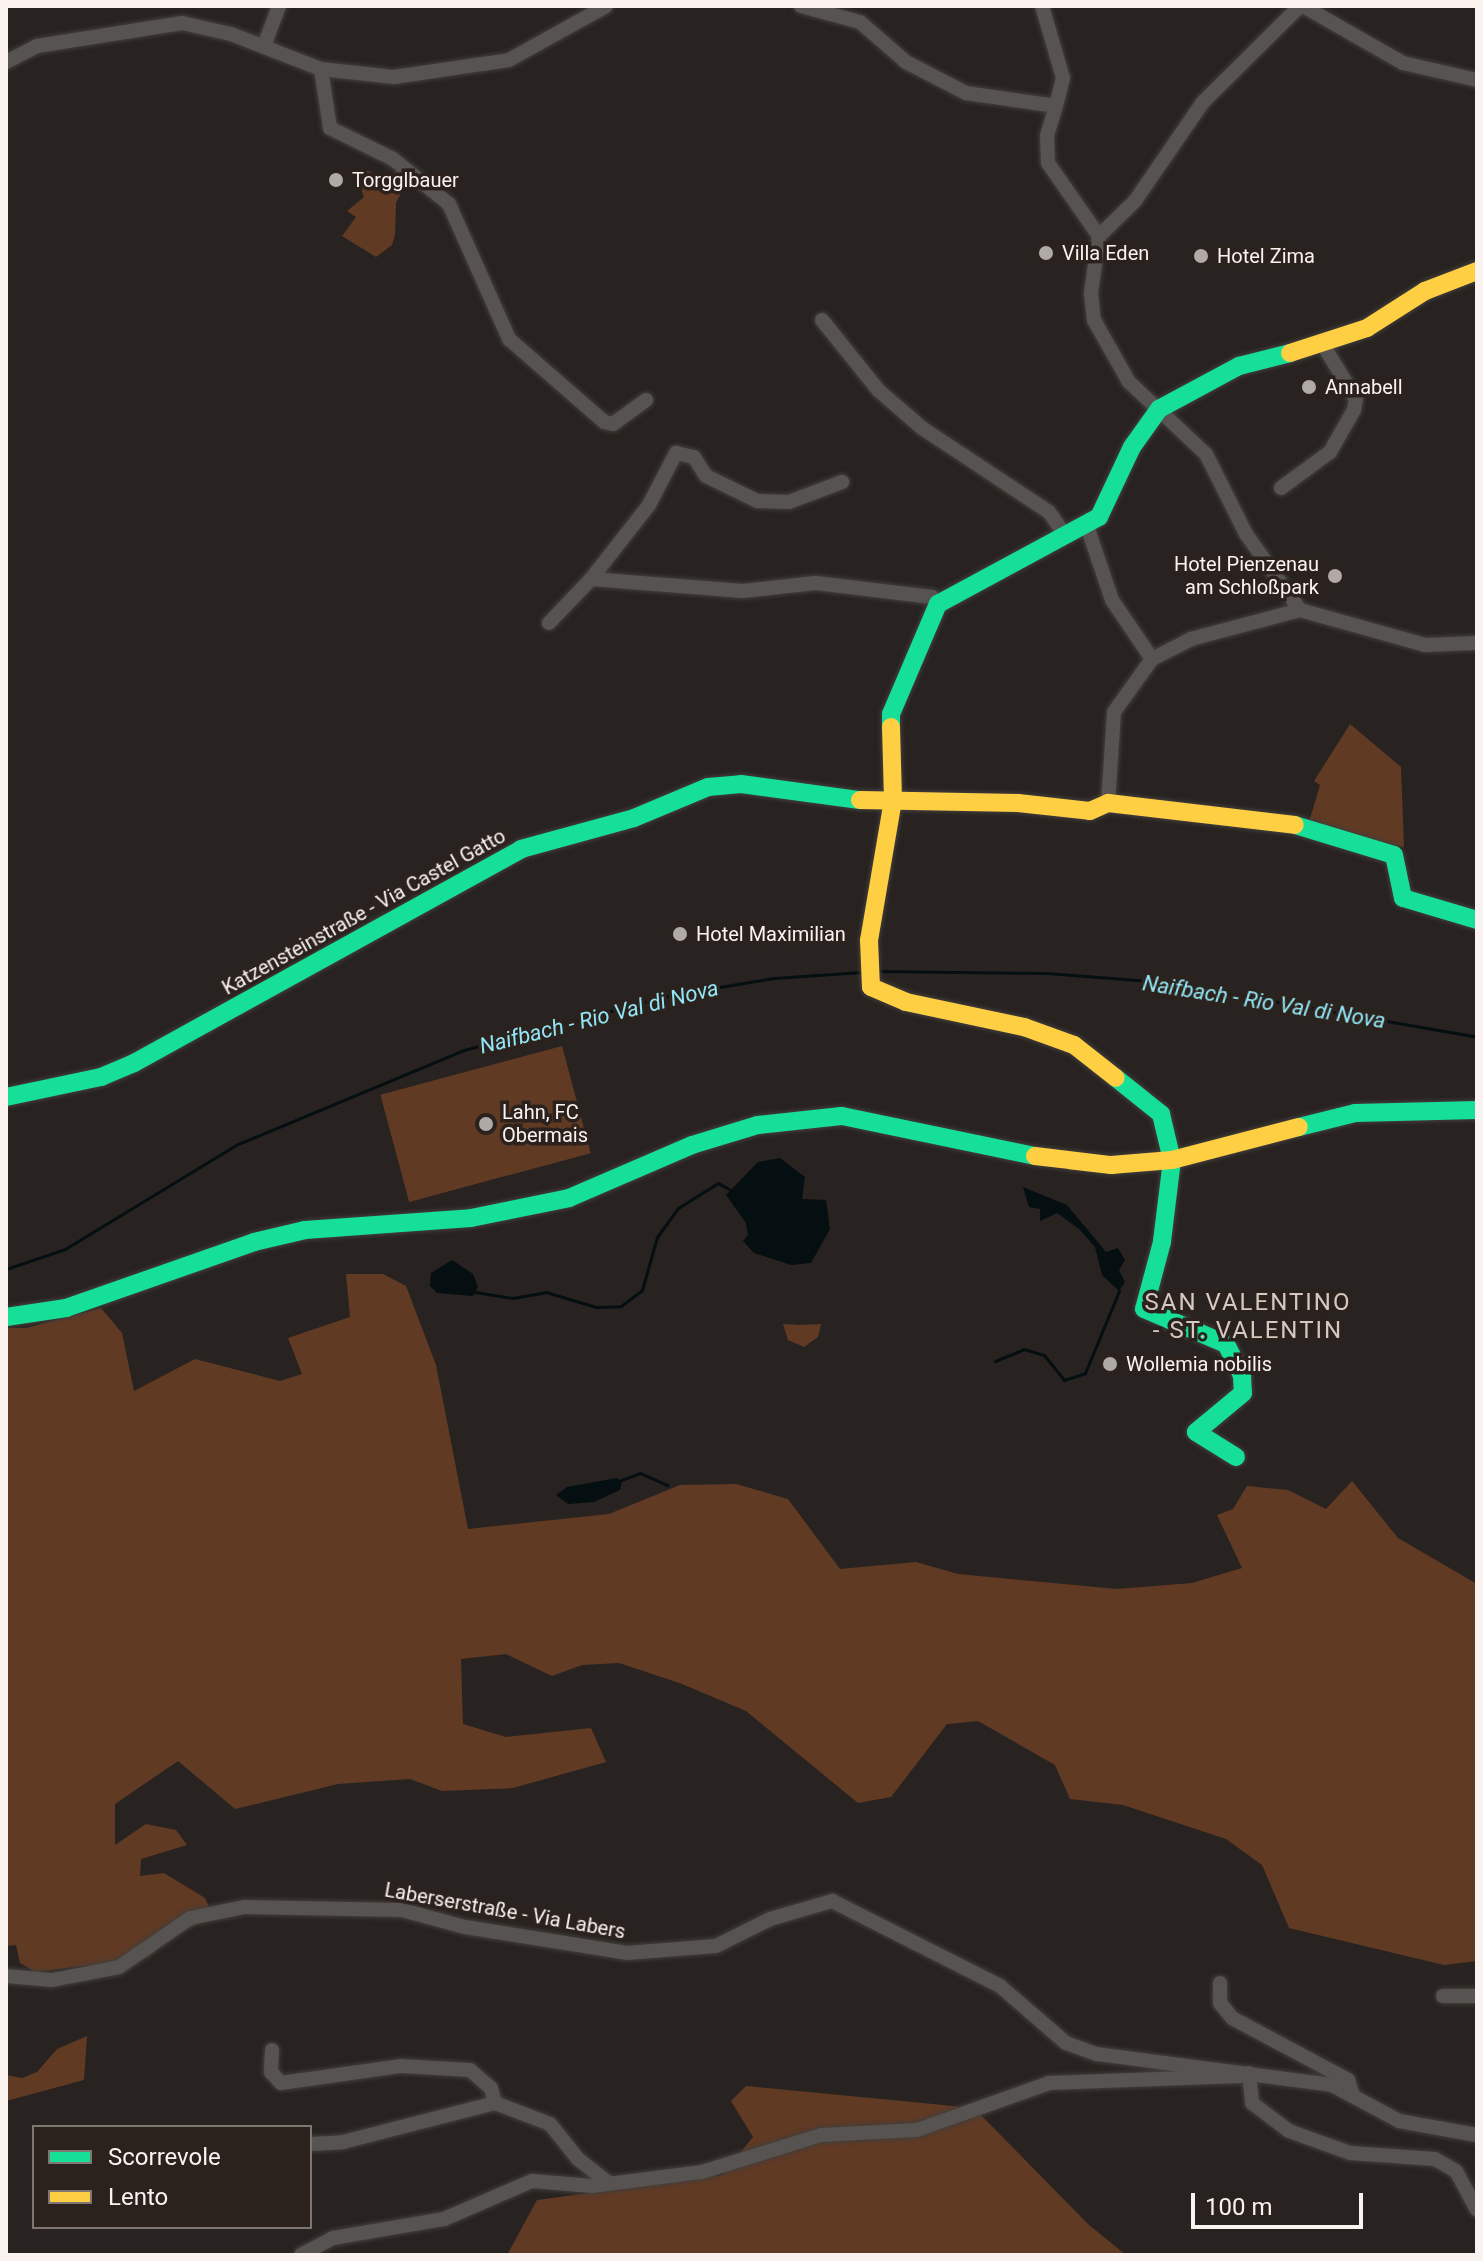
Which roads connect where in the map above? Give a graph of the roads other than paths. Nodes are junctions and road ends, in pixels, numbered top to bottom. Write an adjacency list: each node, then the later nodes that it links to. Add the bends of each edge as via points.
1 (279, 6): 6 (street)
2 (606, 6): 8 (street, via 566,33 488,65 377,78)
3 (801, 6): 10 (street, via 860,22 906,62 966,93)
4 (1042, 6): 10 (street, via 1063,78)
5 (1301, 6): 9 (street, via 1403,63); 11 (street, via 1196,110 1135,201)
6 (264, 46): 7 (street, via 182,23 37,46); 8 (street)
7 (6, 62)
8 (321, 69): 15 (street, via 330,128 393,159 449,204 509,339 604,422 613,424)
9 (1477, 80)
10 (1056, 106): 11 (street, via 1047,135 1048,163)
11 (1099, 236): 16 (street, via 1091,293 1094,320 1115,363)
12 (1477, 271): 14 (street, via 1425,291 1367,328)
13 (822, 320): 20 (street, via 878,390 922,428 1049,512)
14 (1323, 345): 16 (street, via 1239,366); 18 (street, via 1356,399 1354,410 1330,452)
15 (646, 400)
16 (1159, 409): 19 (street, via 1132,447 1099,517); 23 (street, via 1206,454 1246,534)
17 (842, 482): 21 (street, via 789,502 757,501 706,476 694,457 676,453 649,505)
18 (1281, 488)
19 (1087, 526): 20 (street); 26 (street, via 1112,600)
20 (1065, 535): 22 (street)
21 (591, 579): 22 (street, via 743,591 816,583 932,597); 24 (street)
22 (938, 604): 27 (street, via 891,714)
23 (1300, 610): 25 (street, via 1425,645); 26 (street, via 1191,639)
24 (549, 623)
25 (1477, 643)
26 (1152, 659): 28 (street, via 1114,712)
27 (893, 800): 28 (street, Katzensteinstraße - Via Castel Gatto, via 1090,811); 30 (street, Katzensteinstraße - Via Castel Gatto, via 834,799 741,784 708,787 634,818 521,849 134,1063 101,1077); 32 (street, via 868,968 876,993 1024,1027 1074,1045 1161,1114)
28 (1108, 803): 29 (street, Katzensteinstraße - Via Castel Gatto, via 1285,822 1384,850 1398,862 1403,898)
29 (1477, 920)
30 (6, 1097)
31 (1477, 1110): 32 (street, via 1355,1113)
32 (1172, 1160): 33 (street, via 1066,1163 842,1116 758,1125 692,1145 569,1198 523,1209 285,1235 66,1308); 34 (street, via 1162,1242 1144,1309 1226,1344 1242,1376 1243,1393 1196,1432)
33 (6, 1317)
34 (1236, 1457)
35 (6, 1976): 40 (street, Laberserstraße - Via Labers, via 52,1980 119,1967 190,1918 244,1907 402,1910 465,1927 627,1953 716,1946 770,1919 832,1901 1000,1986 1066,2043 1097,2054)
36 (1220, 1983): 41 (street, Laberserstraße - Via Labers, via 1220,2003 1232,2018 1348,2080)
37 (1443, 1996): 38 (street)
38 (1477, 1996)
39 (272, 2050): 42 (street, via 271,2072 281,2083 400,2066 470,2070 491,2088)
40 (1249, 2073): 41 (street, Laberserstraße - Via Labers); 45 (street, via 1225,2079 1064,2080 1025,2088 965,2117 917,2130 821,2135 737,2165); 46 (street, via 1252,2103 1289,2131 1350,2153 1435,2159 1456,2171)
41 (1352, 2092): 43 (street, Laberserstraße - Via Labers, via 1399,2121)
42 (495, 2103): 44 (street, via 374,2136); 45 (street, via 550,2124 578,2159)
43 (1477, 2135)
44 (312, 2145)
45 (609, 2183): 47 (street, via 532,2181 444,2219 333,2238)
46 (1477, 2210)
47 (301, 2255)

